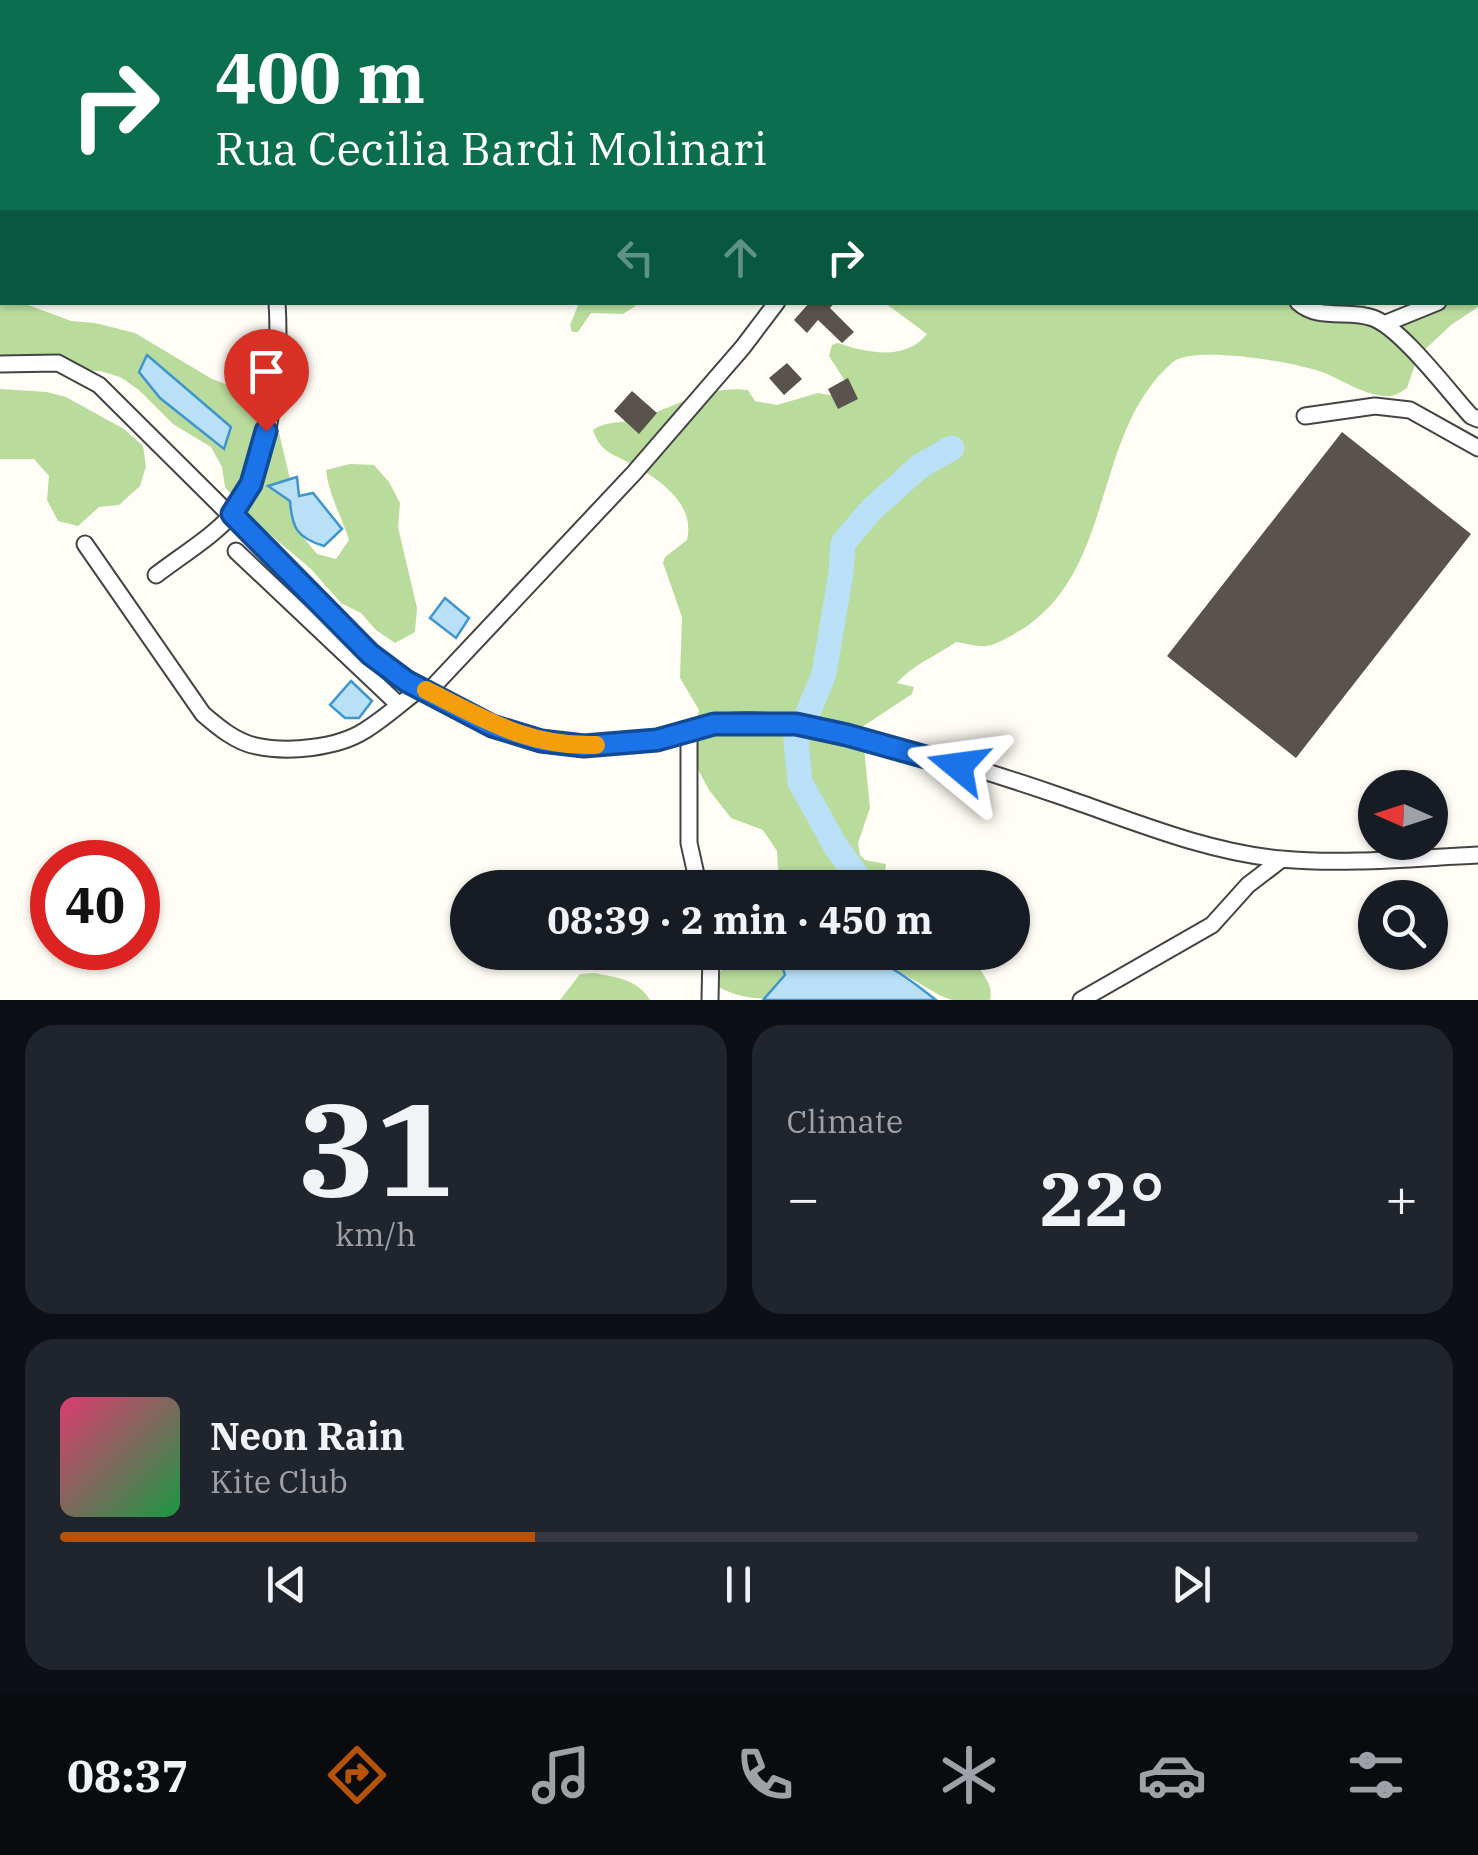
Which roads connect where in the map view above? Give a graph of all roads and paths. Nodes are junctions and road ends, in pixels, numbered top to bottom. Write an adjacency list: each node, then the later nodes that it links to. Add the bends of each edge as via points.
1 (277, 305): 10 (street, via 277,382 251,484)
2 (774, 305): 14 (street, via 634,473)
3 (1303, 305): 5 (street)
4 (1431, 305): 5 (street)
5 (1384, 324): 8 (street)
6 (0, 364): 10 (street, via 58,364 90,379)
7 (1305, 416): 9 (street, via 1375,406 1410,410)
8 (1478, 420)
9 (1478, 448)
10 (232, 514): 13 (street); 14 (street, via 370,654)
11 (85, 544): 15 (street, via 203,714 223,731 254,746 322,745 362,733)
12 (236, 551): 15 (street)
13 (156, 575)
14 (425, 689): 15 (street); 16 (street, via 492,726 541,741 626,744)
15 (399, 704)
16 (689, 732): 18 (street, via 714,724 796,724 1032,786 1226,849); 19 (street, via 689,843)
17 (1478, 855): 18 (street)
18 (1282, 859): 22 (street, via 1212,925)
19 (696, 870)
20 (711, 970): 21 (street)
21 (710, 1000)
22 (1082, 1000)

